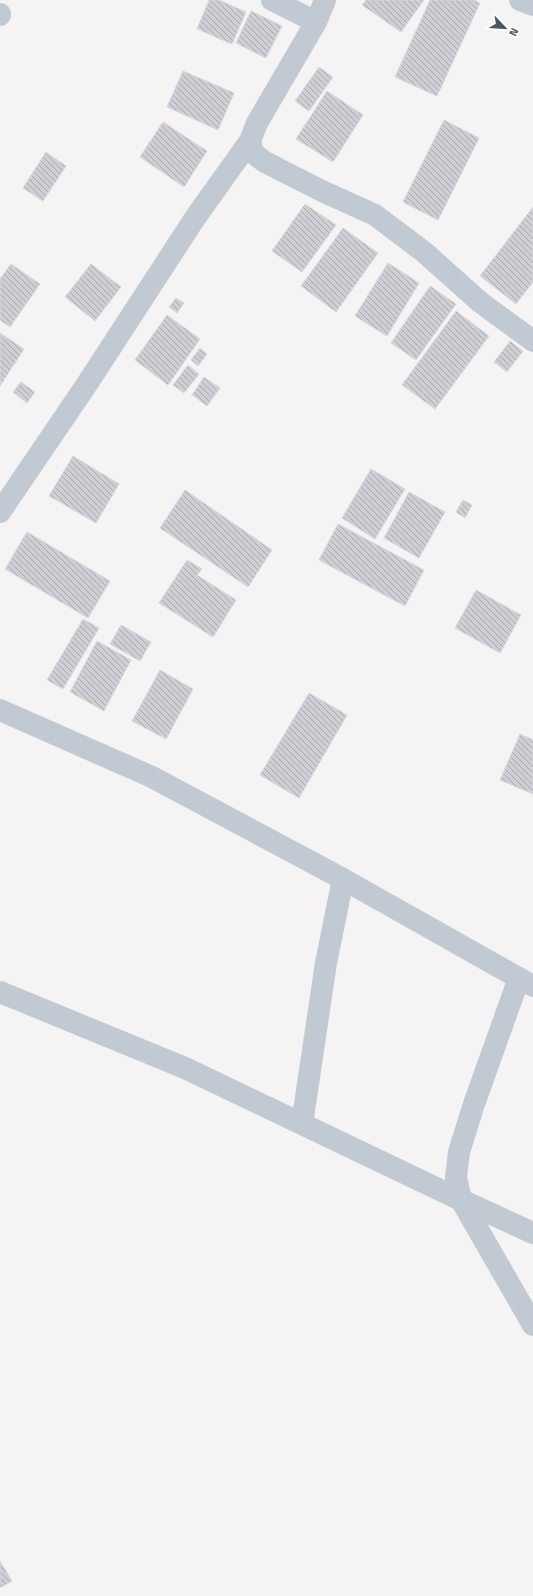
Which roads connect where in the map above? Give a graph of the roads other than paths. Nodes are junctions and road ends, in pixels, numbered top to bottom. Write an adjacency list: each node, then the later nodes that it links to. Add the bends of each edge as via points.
1 (272, 0): 5 (street)
2 (325, 0): 5 (street)
3 (520, 0): 4 (street)
4 (533, 5)
5 (316, 22): 6 (street, via 256,122)
6 (250, 141): 7 (street, via 253,153 265,162 375,215 424,252 480,302); 8 (street, via 195,218)
7 (533, 341)
8 (0, 512)
9 (0, 710): 10 (street, via 152,777)
10 (343, 879): 11 (street); 13 (street, via 326,963)
11 (526, 982): 14 (street, via 474,1104 459,1152 456,1177)
12 (0, 992): 13 (street, via 185,1068)
13 (302, 1124): 14 (street)
14 (461, 1200): 15 (street); 16 (street)
15 (533, 1233)
16 (533, 1325)

